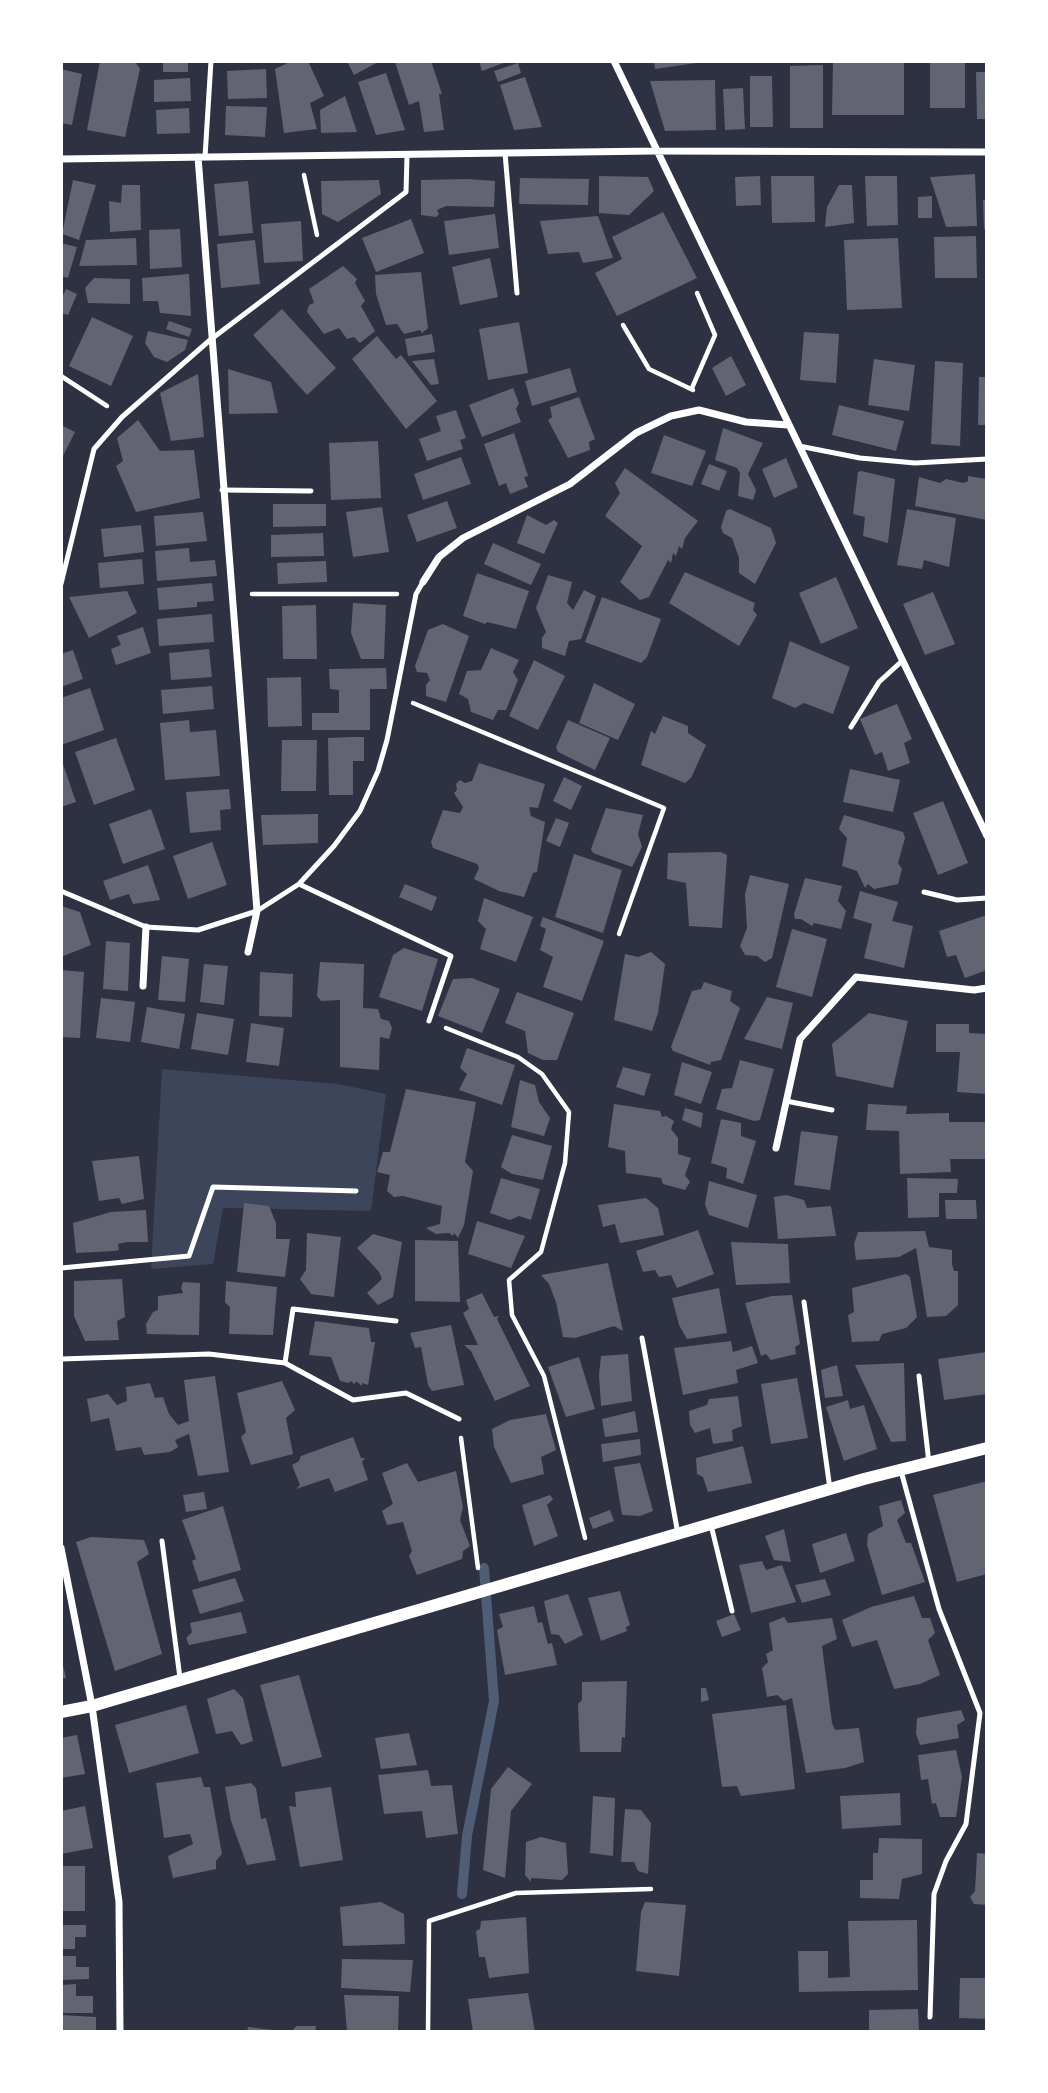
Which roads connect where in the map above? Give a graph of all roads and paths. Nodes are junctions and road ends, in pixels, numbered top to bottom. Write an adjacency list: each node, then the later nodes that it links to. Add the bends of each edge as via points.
1 (211, 61): 7 (lane)
2 (614, 61): 3 (street)
3 (655, 151): 4 (street); 5 (street); 19 (street)
4 (987, 152)
5 (505, 153): 6 (street); 11 (lane)
6 (407, 156): 8 (street); 10 (lane, via 405,192)
7 (202, 157): 8 (street); 9 (street); 14 (street)
8 (300, 157): 10 (path)
9 (61, 159)
10 (322, 256): 14 (lane)
11 (517, 293)
12 (697, 293): 16 (path, via 715,335)
13 (623, 325): 16 (path, via 649,369)
14 (210, 340): 18 (lane); 22 (street)
15 (61, 376): 18 (path)
16 (692, 387): 17 (path)
17 (699, 410): 19 (street, via 746,422); 24 (street, via 671,416 636,433 570,484 463,538 439,557)
18 (122, 416): 25 (lane, via 94,449)
19 (789, 425): 20 (street)
20 (799, 446): 21 (lane, via 915,463); 28 (street)
21 (987, 459)
22 (222, 490): 23 (lane); 26 (street)
23 (311, 491)
24 (423, 582): 27 (lane)
25 (61, 584)
26 (230, 594): 27 (path); 37 (street)
27 (416, 594): 29 (lane)
28 (902, 661): 30 (lane, via 879,681); 31 (street)
29 (396, 696): 33 (lane, via 378,771 360,811); 39 (path, via 664,808)
30 (850, 727)
31 (983, 822): 32 (street)
32 (987, 836)
33 (299, 884): 37 (lane); 43 (lane, via 451,956)
34 (61, 891): 38 (lane)
35 (924, 892): 36 (lane, via 957,900)
36 (987, 898)
37 (257, 911): 38 (lane, via 198,930); 40 (street)
38 (146, 927): 41 (street)
39 (620, 934)
40 (248, 952)
41 (143, 986)
42 (987, 988): 44 (street, via 856,977 800,1040)
43 (429, 1021): 64 (path, via 518,1057 542,1074 569,1112 565,1163 541,1252 509,1280 512,1315 544,1376)
44 (786, 1101): 45 (lane); 46 (street)
45 (832, 1110)
46 (776, 1148)
47 (356, 1191): 48 (lane, via 213,1187 188,1256)
48 (61, 1268)
49 (804, 1302): 59 (lane)
50 (396, 1321): 53 (lane, via 293,1310)
51 (642, 1338): 61 (lane)
52 (61, 1359): 53 (lane, via 209,1354)
53 (285, 1363): 55 (lane, via 353,1400 406,1393)
54 (919, 1376): 57 (lane)
55 (459, 1419): 65 (path)
56 (987, 1448): 57 (street)
57 (929, 1463): 58 (street)
58 (900, 1470): 59 (street); 71 (lane, via 939,1609 980,1713 966,1824 934,1894)
59 (830, 1490): 60 (street)
60 (711, 1525): 61 (street); 66 (lane)
61 (678, 1534): 64 (street)
62 (162, 1541): 67 (lane)
63 (61, 1548): 68 (street)
64 (590, 1559): 65 (street)
65 (481, 1590): 67 (street)
66 (733, 1611)
67 (180, 1678): 68 (street)
68 (92, 1706): 69 (street); 72 (street, via 120,1902)
69 (61, 1712)
70 (651, 1889): 73 (path, via 516,1893 429,1921)
71 (930, 2017)
72 (120, 2032)
73 (428, 2032)

